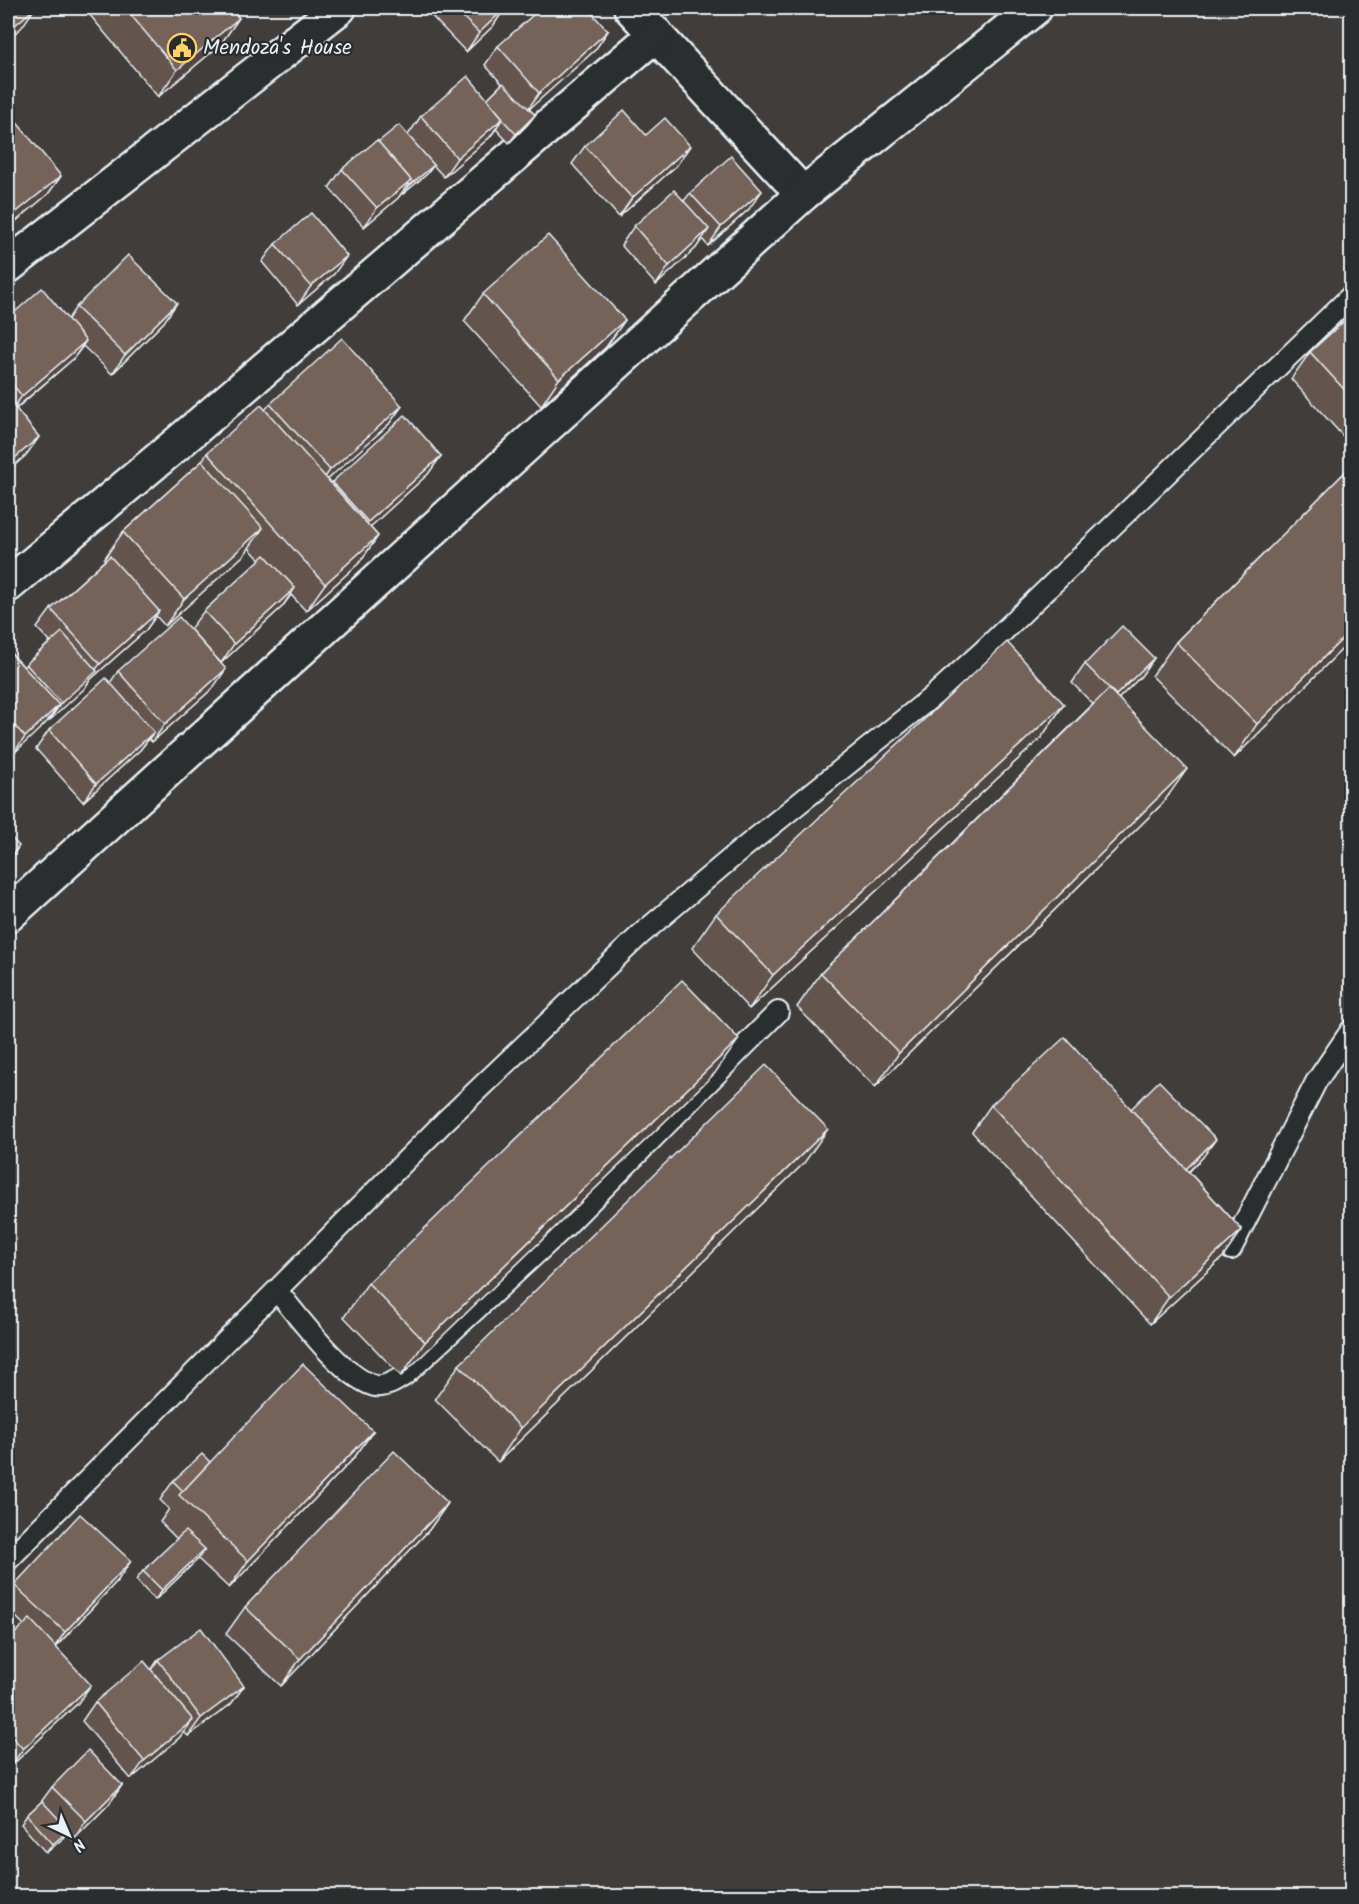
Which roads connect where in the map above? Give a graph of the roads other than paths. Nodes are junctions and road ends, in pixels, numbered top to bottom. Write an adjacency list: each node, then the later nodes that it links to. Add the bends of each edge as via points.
1 (339, 8): 6 (street)
2 (631, 8): 4 (street)
3 (1035, 8): 5 (street)
4 (657, 34): 5 (street); 8 (street)
5 (803, 194): 9 (street)
6 (8, 266)
7 (1352, 295): 13 (lane, via 933,696 640,935 445,1121)
8 (8, 585)
9 (8, 915)
10 (777, 1012): 13 (lane, via 564,1228 391,1384 376,1386 344,1369)
11 (1352, 1029): 12 (lane, via 1316,1082)
12 (1231, 1249)
13 (277, 1292): 14 (lane)
14 (8, 1560)

